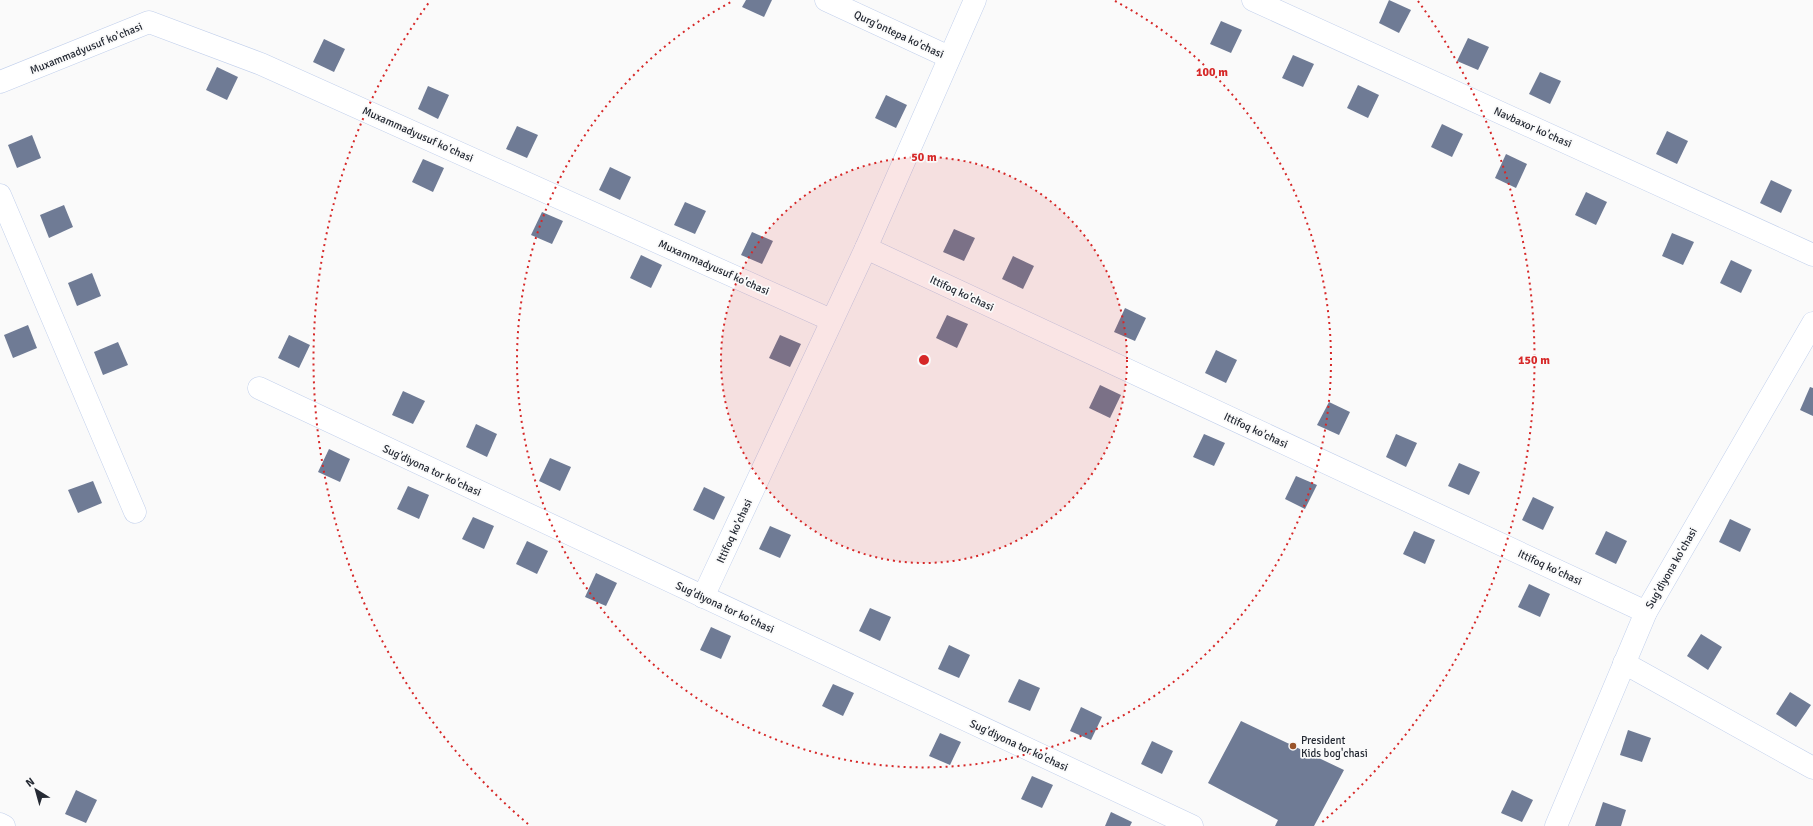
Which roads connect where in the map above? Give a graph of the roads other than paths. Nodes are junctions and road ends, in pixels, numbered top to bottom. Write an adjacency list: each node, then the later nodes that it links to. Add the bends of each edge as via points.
1 (826, 0): 4 (street, Qurg'ontepa ko'chasi)
2 (975, 0): 4 (street, Ittifoq ko'chasi)
3 (1253, 0): 8 (street, Navbaxor ko'chasi)
4 (949, 57): 7 (street, Ittifoq ko'chasi)
5 (0, 82): 9 (street, Muxammadyusuf ko'chasi, via 149,22 261,64)
6 (0, 195): 12 (street)
7 (866, 248): 9 (street, Ittifoq ko'chasi); 14 (street, Ittifoq ko'chasi)
8 (1813, 254)
9 (832, 320): 13 (street, Ittifoq ko'chasi)
10 (1813, 323): 14 (street, Sug'diyona ko'chasi)
11 (259, 388): 13 (street, Sug'diyona tor ko'chasi)
12 (135, 512)
13 (703, 597): 19 (street, Sug'diyona tor ko'chasi)
14 (1646, 612): 15 (street, Sug'diyona ko'chasi)
15 (1624, 663): 16 (street); 20 (street, Sug'diyona ko'chasi)
16 (1813, 768)
17 (0, 824): 18 (street)
18 (4, 826)
19 (1192, 826)
20 (1556, 826)

